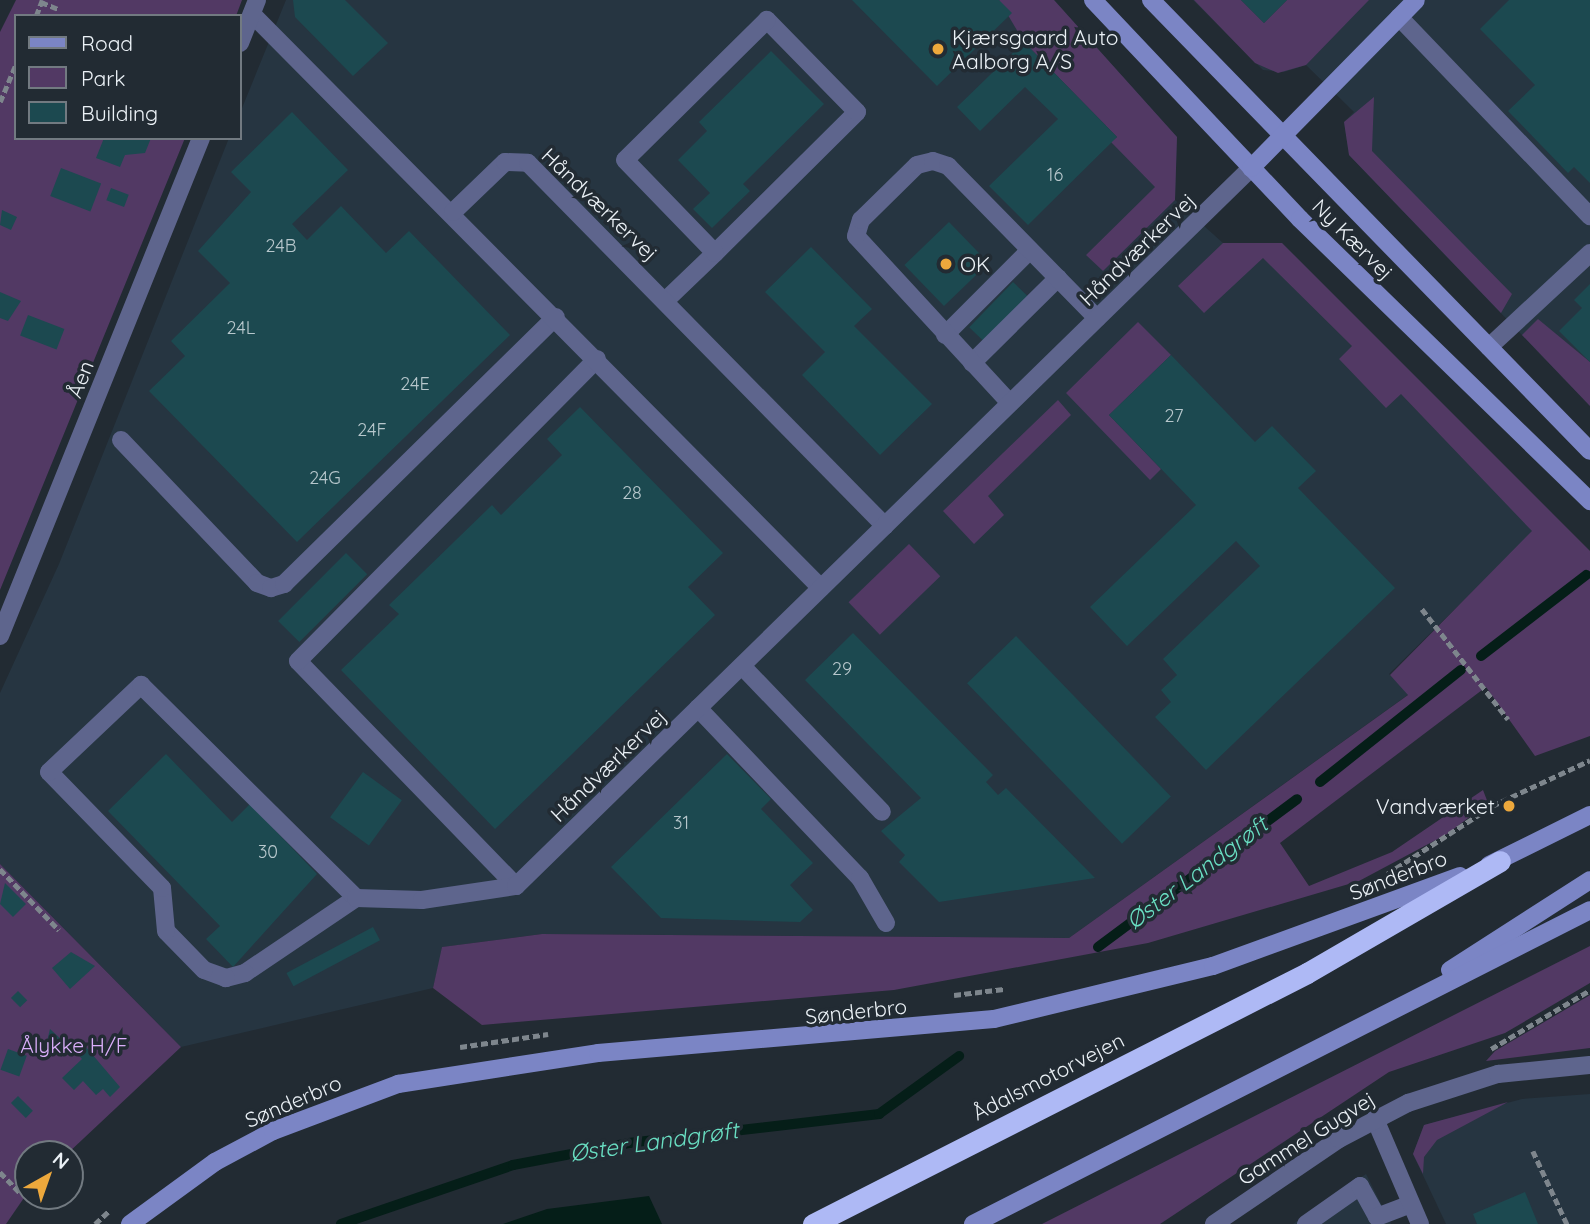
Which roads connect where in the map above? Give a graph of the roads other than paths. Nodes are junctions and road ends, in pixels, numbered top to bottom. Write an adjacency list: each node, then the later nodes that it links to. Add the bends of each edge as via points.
1 (1093, 0): 9 (street, Ny Kærvej)
2 (1151, 0): 7 (street, Ny Kærvej)
3 (1416, 0): 5 (street, Håndværkervej)
4 (254, 7): 6 (street); 10 (street)
5 (1399, 18): 7 (street, Håndværkervej); 11 (street)
6 (242, 38)
7 (1282, 137): 9 (street, Håndværkervej); 20 (street, Ny Kærvej)
8 (200, 140): 29 (street, Åen)
9 (1251, 168): 18 (street, Håndværkervej); 26 (street, Ny Kærvej)
10 (453, 212): 16 (street, Håndværkervej, via 505,162 528,163); 17 (street)
11 (1590, 216)
12 (1030, 250): 15 (street); 19 (street); 19 (street, via 948,166 933,161 917,165 861,220 856,236 863,250)
13 (715, 253): 13 (street, via 857,112 767,20 625,160); 16 (street)
14 (1590, 253): 20 (street)
15 (1058, 278): 18 (street); 22 (street)
16 (665, 301): 27 (street, Håndværkervej)
17 (556, 317): 21 (street); 24 (street, via 284,584 271,588 257,583)
18 (1097, 318): 23 (street, Håndværkervej)
19 (945, 335): 22 (street)
20 (1489, 347): 25 (street, Ny Kærvej)
21 (597, 359): 28 (street); 36 (street, via 298,661)
22 (972, 363): 23 (street)
23 (1010, 402): 27 (street, Håndværkervej)
24 (121, 440)
25 (1590, 451)
26 (1590, 501)
27 (885, 526): 28 (street, Håndværkervej)
28 (821, 588): 30 (street, Håndværkervej)
29 (0, 636)
30 (742, 666): 31 (street, Håndværkervej); 32 (street)
31 (698, 708): 36 (street, Håndværkervej); 39 (street, via 860,878)
32 (882, 812)
33 (1590, 815): 34 (street, Sønderbro)
34 (1500, 861): 44 (street, Sønderbro, via 1213,966 994,1018 482,1067 398,1084 273,1131 215,1162); 45 (highway, Ådalsmotorvejen, via 1307,972)
35 (1590, 880): 40 (street)
36 (516, 886): 37 (street, via 422,900)
37 (356, 898): 37 (street, via 141,685 49,772 162,888 166,931 204,970 226,978 246,973)
38 (1590, 910): 40 (street)
39 (886, 923)
40 (1364, 1025): 46 (street)
41 (1590, 1065): 42 (street, Gammel Gugvej, via 1472,1080)
42 (1375, 1119): 43 (street); 47 (street, Gammel Gugvej)
43 (1411, 1204): 48 (street, via 1377,1217 1360,1186); 49 (street)
44 (130, 1224)
45 (813, 1224)
46 (973, 1224)
47 (1213, 1224)
48 (1306, 1224)
49 (1420, 1224)

